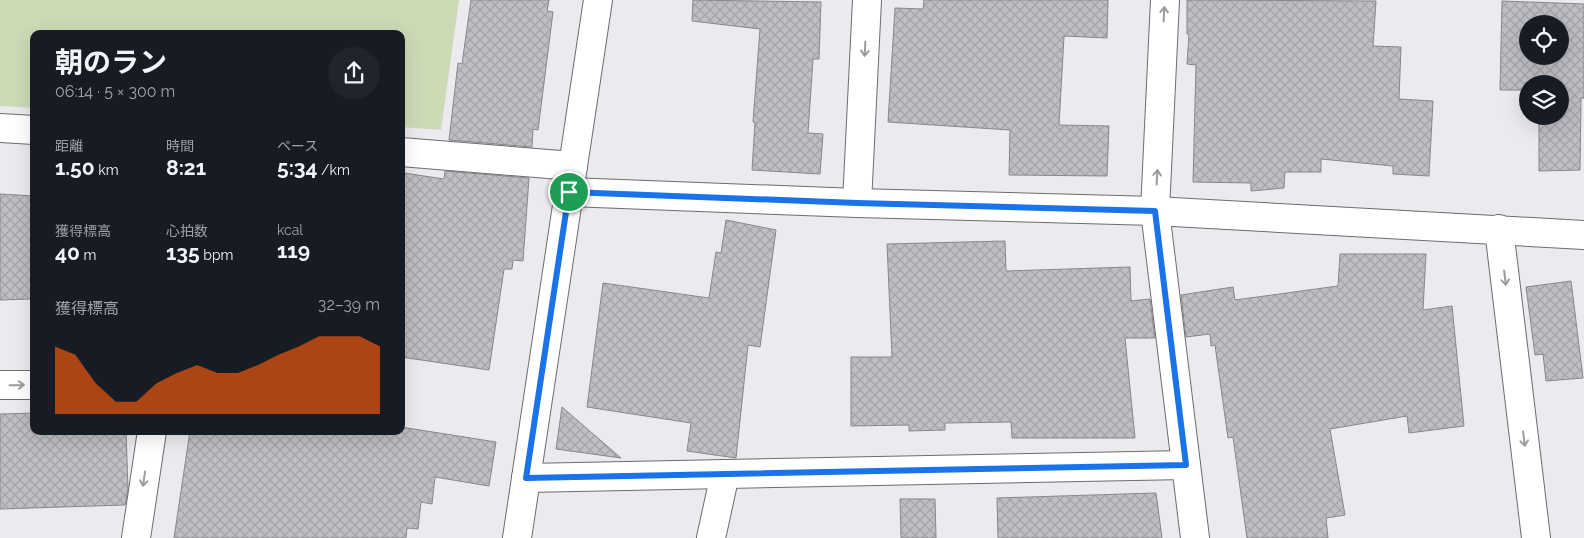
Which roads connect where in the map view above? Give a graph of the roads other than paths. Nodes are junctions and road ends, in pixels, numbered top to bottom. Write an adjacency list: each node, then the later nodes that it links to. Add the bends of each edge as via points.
1 (598, 0): 7 (street)
2 (867, 0): 9 (street, one-way to 9)
3 (1164, 0): 10 (street, one-way to 3)
4 (0, 128): 5 (street)
5 (30, 130)
6 (405, 152): 7 (street)
7 (573, 166): 8 (street)
8 (569, 192): 9 (street); 18 (street)
9 (857, 203): 10 (street)
10 (1155, 211): 11 (street); 16 (street)
11 (1500, 229): 12 (street); 23 (street, one-way to 23)
12 (1584, 235)
13 (0, 385): 14 (street, one-way to 14)
14 (30, 385)
15 (151, 435): 19 (street, one-way to 19)
16 (1186, 465): 17 (street); 22 (street)
17 (725, 474): 18 (street); 21 (street)
18 (526, 478): 20 (street)
19 (136, 538)
20 (517, 538)
21 (711, 538)
22 (1195, 538)
23 (1536, 538)

